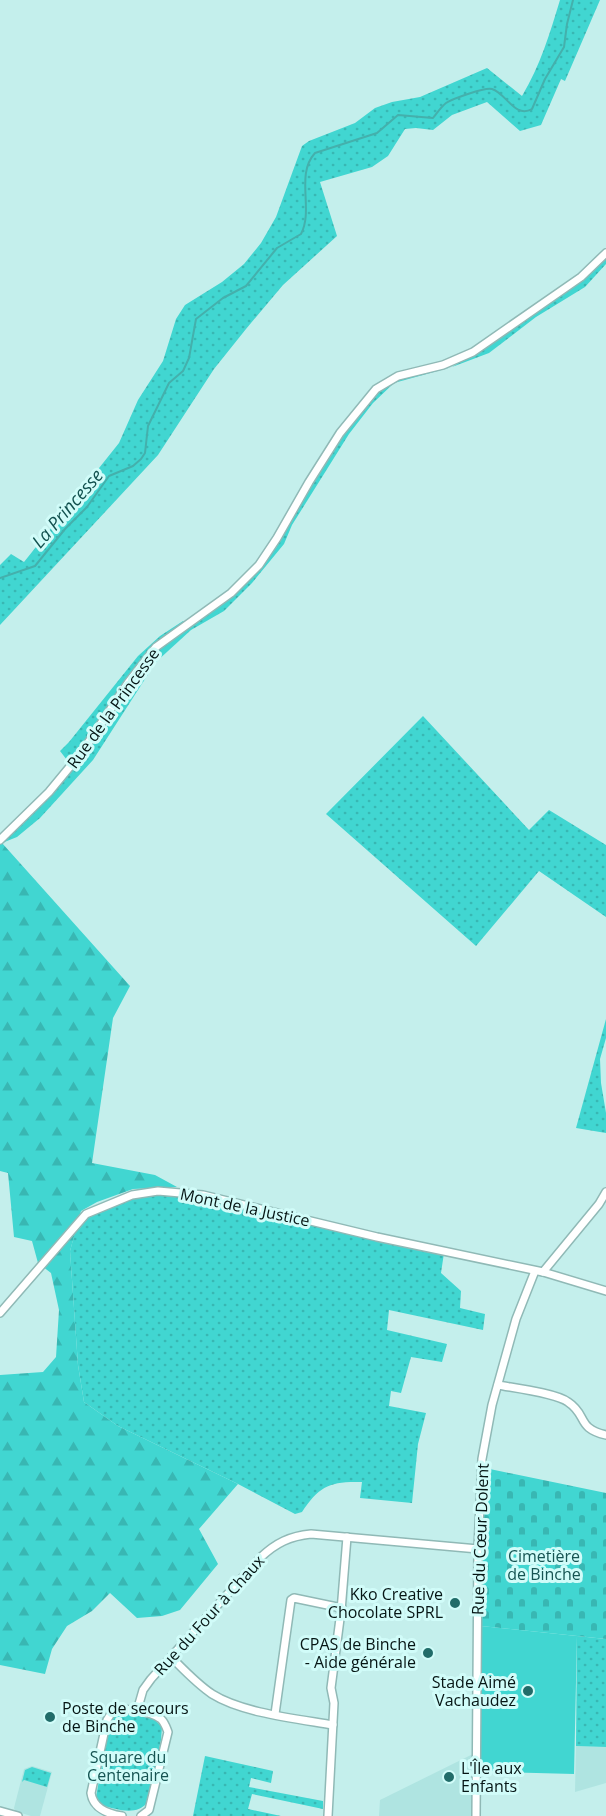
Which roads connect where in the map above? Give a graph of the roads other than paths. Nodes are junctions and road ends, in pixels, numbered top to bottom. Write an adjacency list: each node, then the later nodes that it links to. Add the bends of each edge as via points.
1 (606, 254): 2 (street, Rue de la Princesse, via 582,277 473,352 382,384 340,433 259,565 231,593 156,647 78,758)
2 (0, 840)
3 (605, 1195): 5 (street)
4 (535, 1270): 5 (street, Mont de la Justice); 7 (street, Mont de la Justice, via 203,1195 148,1191 86,1214); 8 (street, Rue du Cœur Dolent, via 516,1319)
5 (543, 1272): 6 (street, Mont de la Justice)
6 (606, 1291)
7 (0, 1313)
8 (498, 1385): 9 (street, via 566,1400 588,1428); 11 (street, Rue du Cœur Dolent, via 482,1459)
9 (606, 1435)
10 (347, 1536): 11 (street, Rue du Four à Chaux); 12 (street); 13 (street, Rue du Four à Chaux, via 303,1535 271,1547)
11 (478, 1549): 22 (street, Rue du Cœur Dolent)
12 (342, 1608): 15 (street, via 291,1600); 16 (street, via 332,1689)
13 (171, 1657): 14 (street, Rue du Four à Chaux, via 143,1690); 15 (street, via 215,1696)
14 (137, 1712): 19 (street, via 118,1708 110,1715 91,1793 100,1808); 20 (street, via 158,1717 168,1732 150,1810)
15 (275, 1714): 16 (street)
16 (333, 1725): 21 (street)
17 (0, 1811): 18 (street)
18 (18, 1816)
19 (118, 1816)
20 (141, 1816)
21 (328, 1816)
22 (476, 1816)

